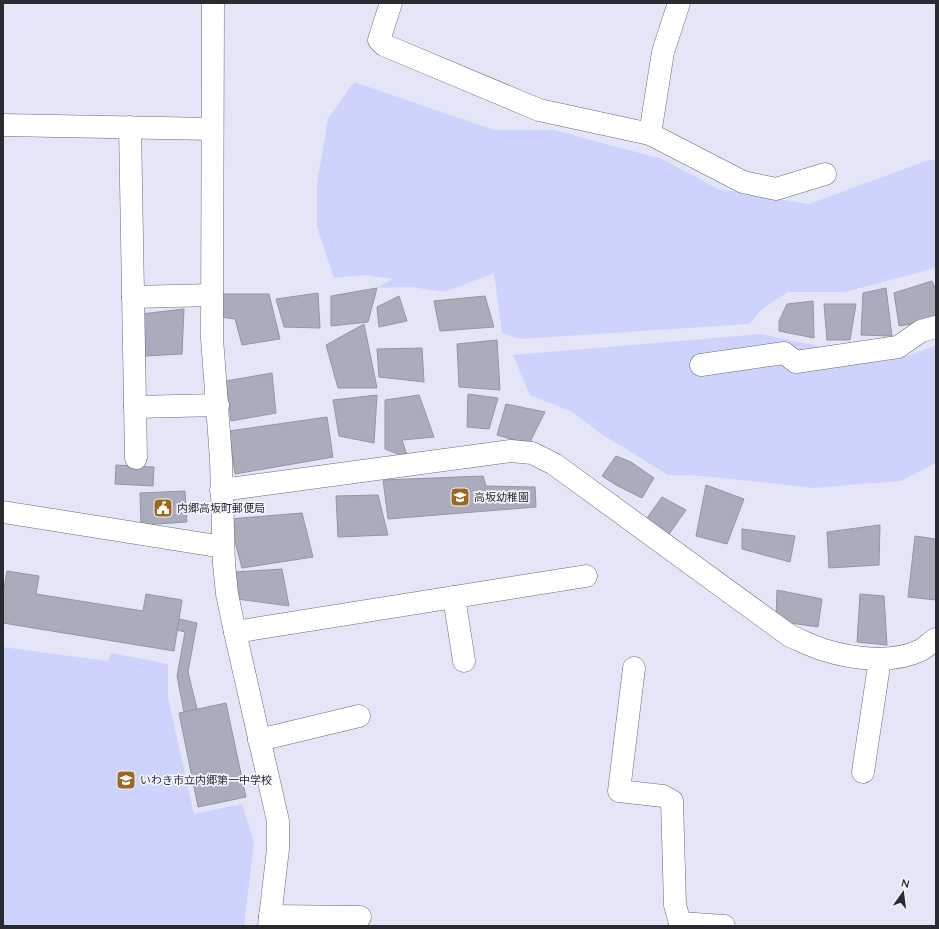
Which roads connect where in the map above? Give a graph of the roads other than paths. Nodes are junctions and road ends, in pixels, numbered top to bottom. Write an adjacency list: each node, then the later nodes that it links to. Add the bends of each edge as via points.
1 (213, 3): 6 (street)
2 (391, 3): 7 (street, via 379,40 384,46 538,110)
3 (679, 3): 7 (street, via 663,52)
4 (3, 125): 5 (street)
5 (130, 127): 6 (street); 10 (street)
6 (212, 129): 9 (street)
7 (650, 134): 8 (street, via 743,182 776,189)
8 (825, 174)
9 (212, 295): 10 (street); 13 (street, via 212,338)
10 (133, 297): 14 (street)
11 (936, 327): 12 (street, via 921,331 898,347 796,362 784,353)
12 (701, 365)
13 (218, 405): 14 (street); 16 (street)
14 (135, 407): 15 (street)
15 (136, 458)
16 (222, 490): 18 (street); 23 (street, via 511,451 532,453 554,464 790,636 842,656)
17 (3, 512): 18 (street)
18 (223, 547): 21 (street)
19 (586, 576): 20 (street)
20 (454, 598): 21 (street); 24 (street)
21 (235, 632): 27 (street)
22 (936, 639): 23 (street, via 921,650 897,658)
23 (880, 659): 28 (street)
24 (464, 661)
25 (634, 668): 31 (street, via 619,791 663,796 672,801 675,905)
26 (359, 716): 27 (street)
27 (259, 740): 30 (street, via 278,820 278,849)
28 (863, 772)
29 (360, 917): 30 (street)
30 (269, 921)
31 (680, 925): 32 (street)
32 (724, 926)

